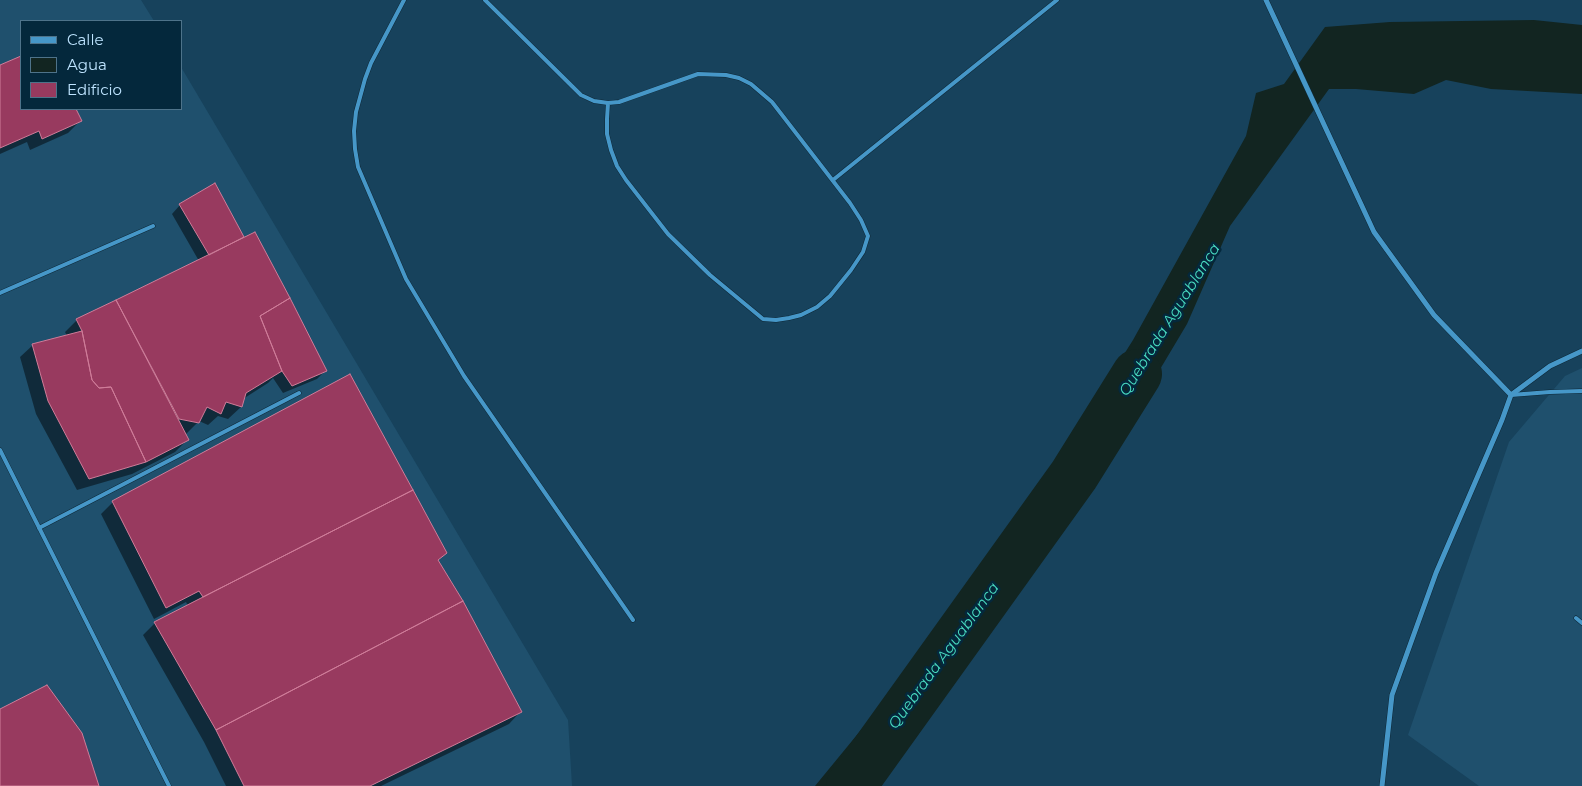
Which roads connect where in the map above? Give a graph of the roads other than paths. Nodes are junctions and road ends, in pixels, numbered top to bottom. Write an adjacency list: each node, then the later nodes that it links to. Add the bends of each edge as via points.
1 (404, 0): 16 (lane, via 364,79 354,131 358,167 406,278 464,376)
2 (485, 0): 5 (lane, via 580,95)
3 (1057, 0): 6 (lane)
4 (1266, 0): 12 (street, via 1374,232 1434,315)
5 (608, 103): 6 (lane, via 630,99 698,74 739,78 772,102); 6 (lane, via 607,134 617,166 626,180 675,241 710,275 763,318 788,318 817,307 830,296 862,252 868,236 861,220)
6 (833, 180)
7 (153, 226): 8 (lane)
8 (0, 293)
9 (1582, 351): 12 (street, via 1550,366)
10 (1582, 391): 12 (lane)
11 (300, 393): 14 (lane)
12 (1511, 395): 19 (street, via 1436,573 1392,695)
13 (0, 450): 14 (lane)
14 (39, 528): 18 (lane)
15 (1576, 618): 17 (lane)
16 (633, 620)
17 (1582, 623)
18 (169, 786)
19 (1382, 786)

